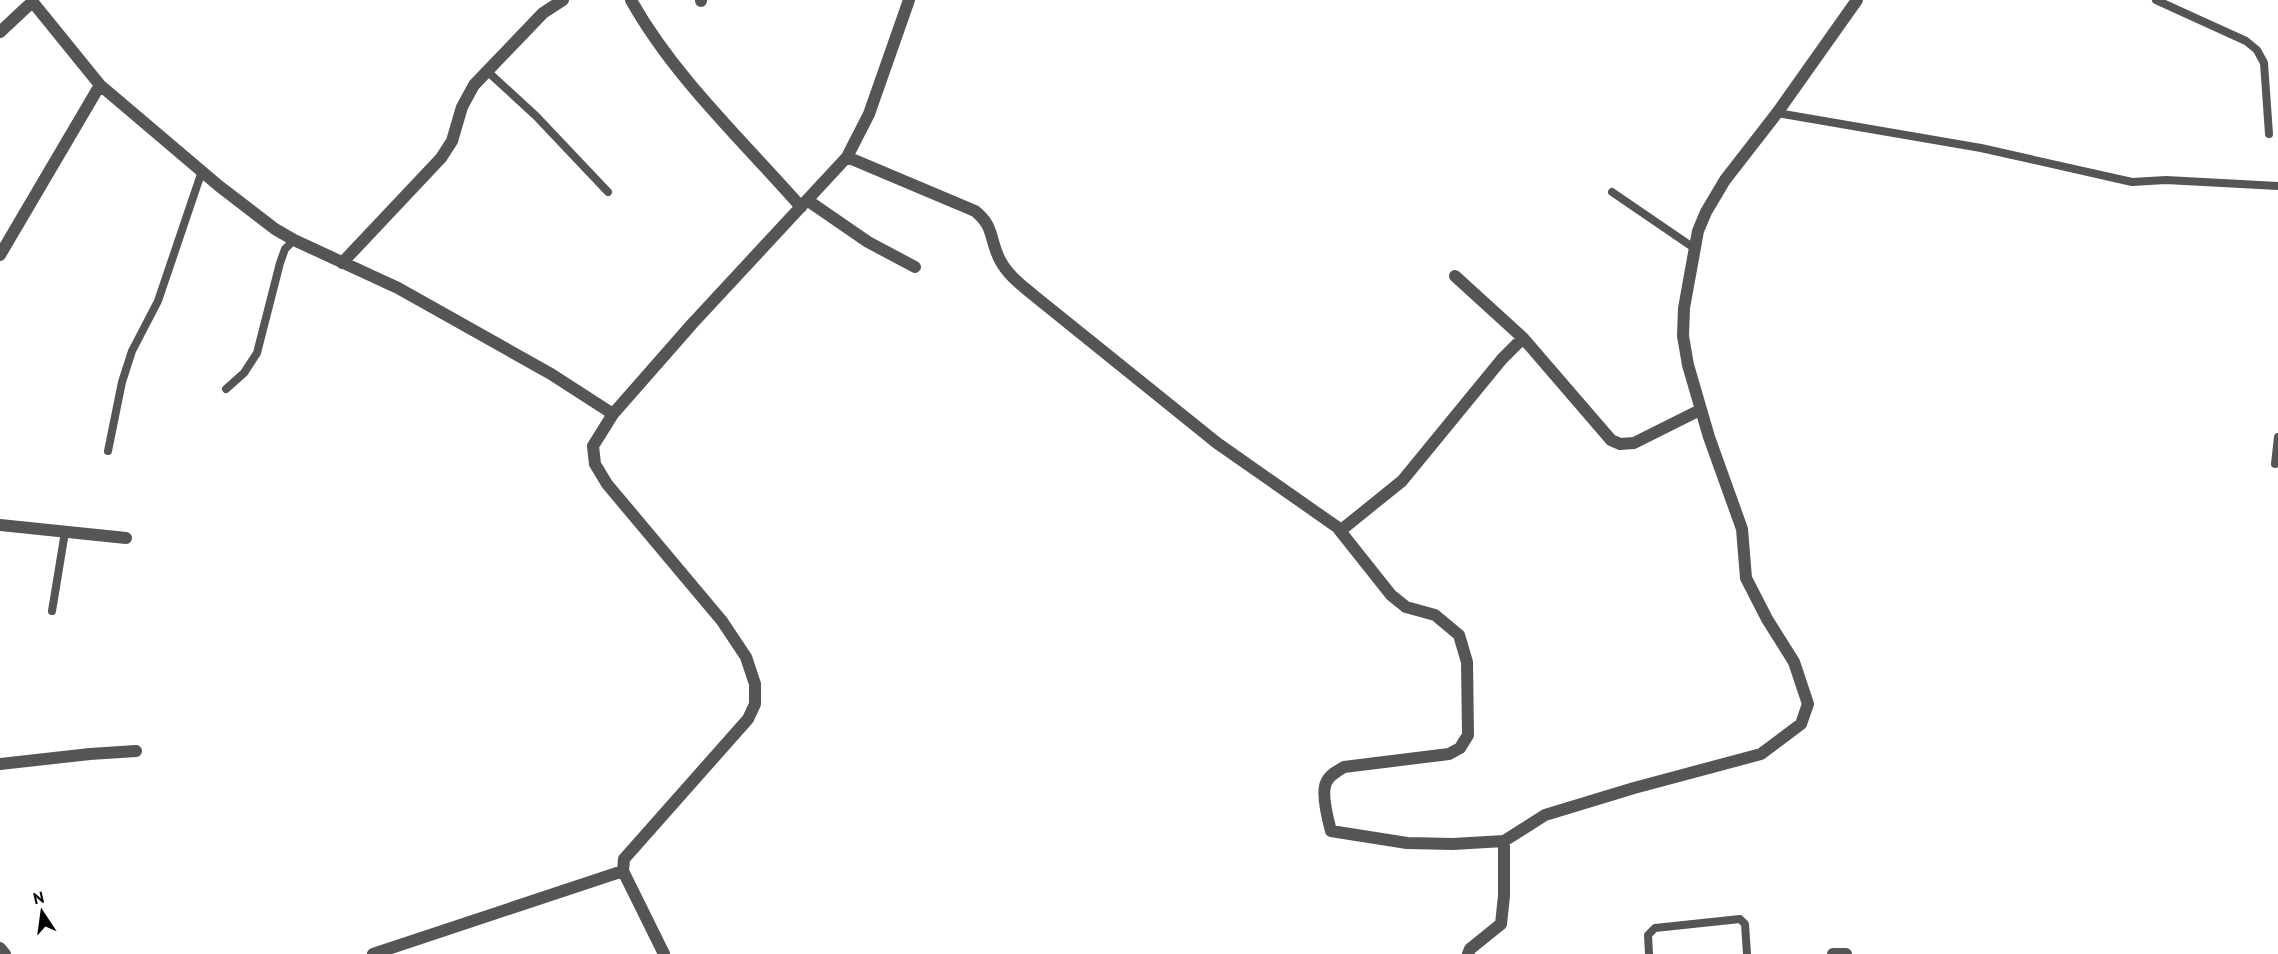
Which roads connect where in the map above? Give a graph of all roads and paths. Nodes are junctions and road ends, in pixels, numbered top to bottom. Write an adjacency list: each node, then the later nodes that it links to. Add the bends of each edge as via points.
1 (563, 0): 8 (street, via 543,14)
2 (631, 0): 17 (street, via 692,85)
3 (909, 0): 12 (street, via 868,114)
4 (1857, 0): 10 (street)
5 (2156, 0): 11 (lane, via 2246,41 2257,50 2264,63)
6 (32, 1): 7 (street); 9 (street)
7 (1, 30)
8 (487, 71): 15 (lane); 21 (street, via 462,107 452,141 441,158)
9 (100, 85): 13 (street); 20 (street)
10 (1777, 113): 14 (lane, via 1981,148 2132,182); 19 (street, via 1725,180 1706,212)
11 (2269, 134)
12 (847, 157): 17 (street); 32 (street, via 986,219 1000,261 1010,275 1217,443)
13 (201, 171): 18 (street); 29 (lane, via 158,302 132,351)
14 (2278, 186)
15 (608, 192)
16 (1612, 192): 19 (lane)
17 (804, 203): 22 (street); 27 (street)
18 (294, 240): 21 (street); 25 (lane, via 285,249 280,263 257,353)
19 (1694, 248): 26 (street, via 1683,336)
20 (0, 255)
21 (342, 262): 27 (street, via 398,288 551,374)
22 (915, 267)
23 (1455, 276): 24 (street)
24 (1523, 338): 26 (street, via 1590,418 1620,444 1634,443); 32 (street, via 1402,481)
25 (226, 389)
26 (1700, 410): 38 (street, via 1742,529 1746,578 1794,662 1808,704 1801,724 1761,754 1545,815)
27 (613, 414): 39 (street, via 593,446 595,464 607,484 722,621 746,657 755,684 755,704 747,719 624,859)
28 (2278, 437): 30 (lane)
29 (108, 451)
30 (2275, 465)
31 (0, 525): 33 (street)
32 (1340, 531): 38 (street, via 1391,595 1406,607 1435,615 1459,635 1467,662 1468,735 1460,748 1449,754 1344,767 1333,773 1325,784 1330,831 1407,843)
33 (65, 532): 34 (street); 35 (lane)
34 (126, 538)
35 (52, 611)
36 (136, 751): 37 (street)
37 (0, 764)
38 (1504, 841): 44 (street, via 1501,924)
39 (623, 870): 42 (street); 43 (street)
40 (0, 948): 41 (street)
41 (5, 954)
42 (373, 954)
43 (664, 954)
44 (1468, 954)
45 (1649, 954): 46 (lane, via 1648,935 1655,928 1740,919 1745,924)
46 (1747, 954)
47 (1833, 954): 48 (street)
48 (1846, 954)

